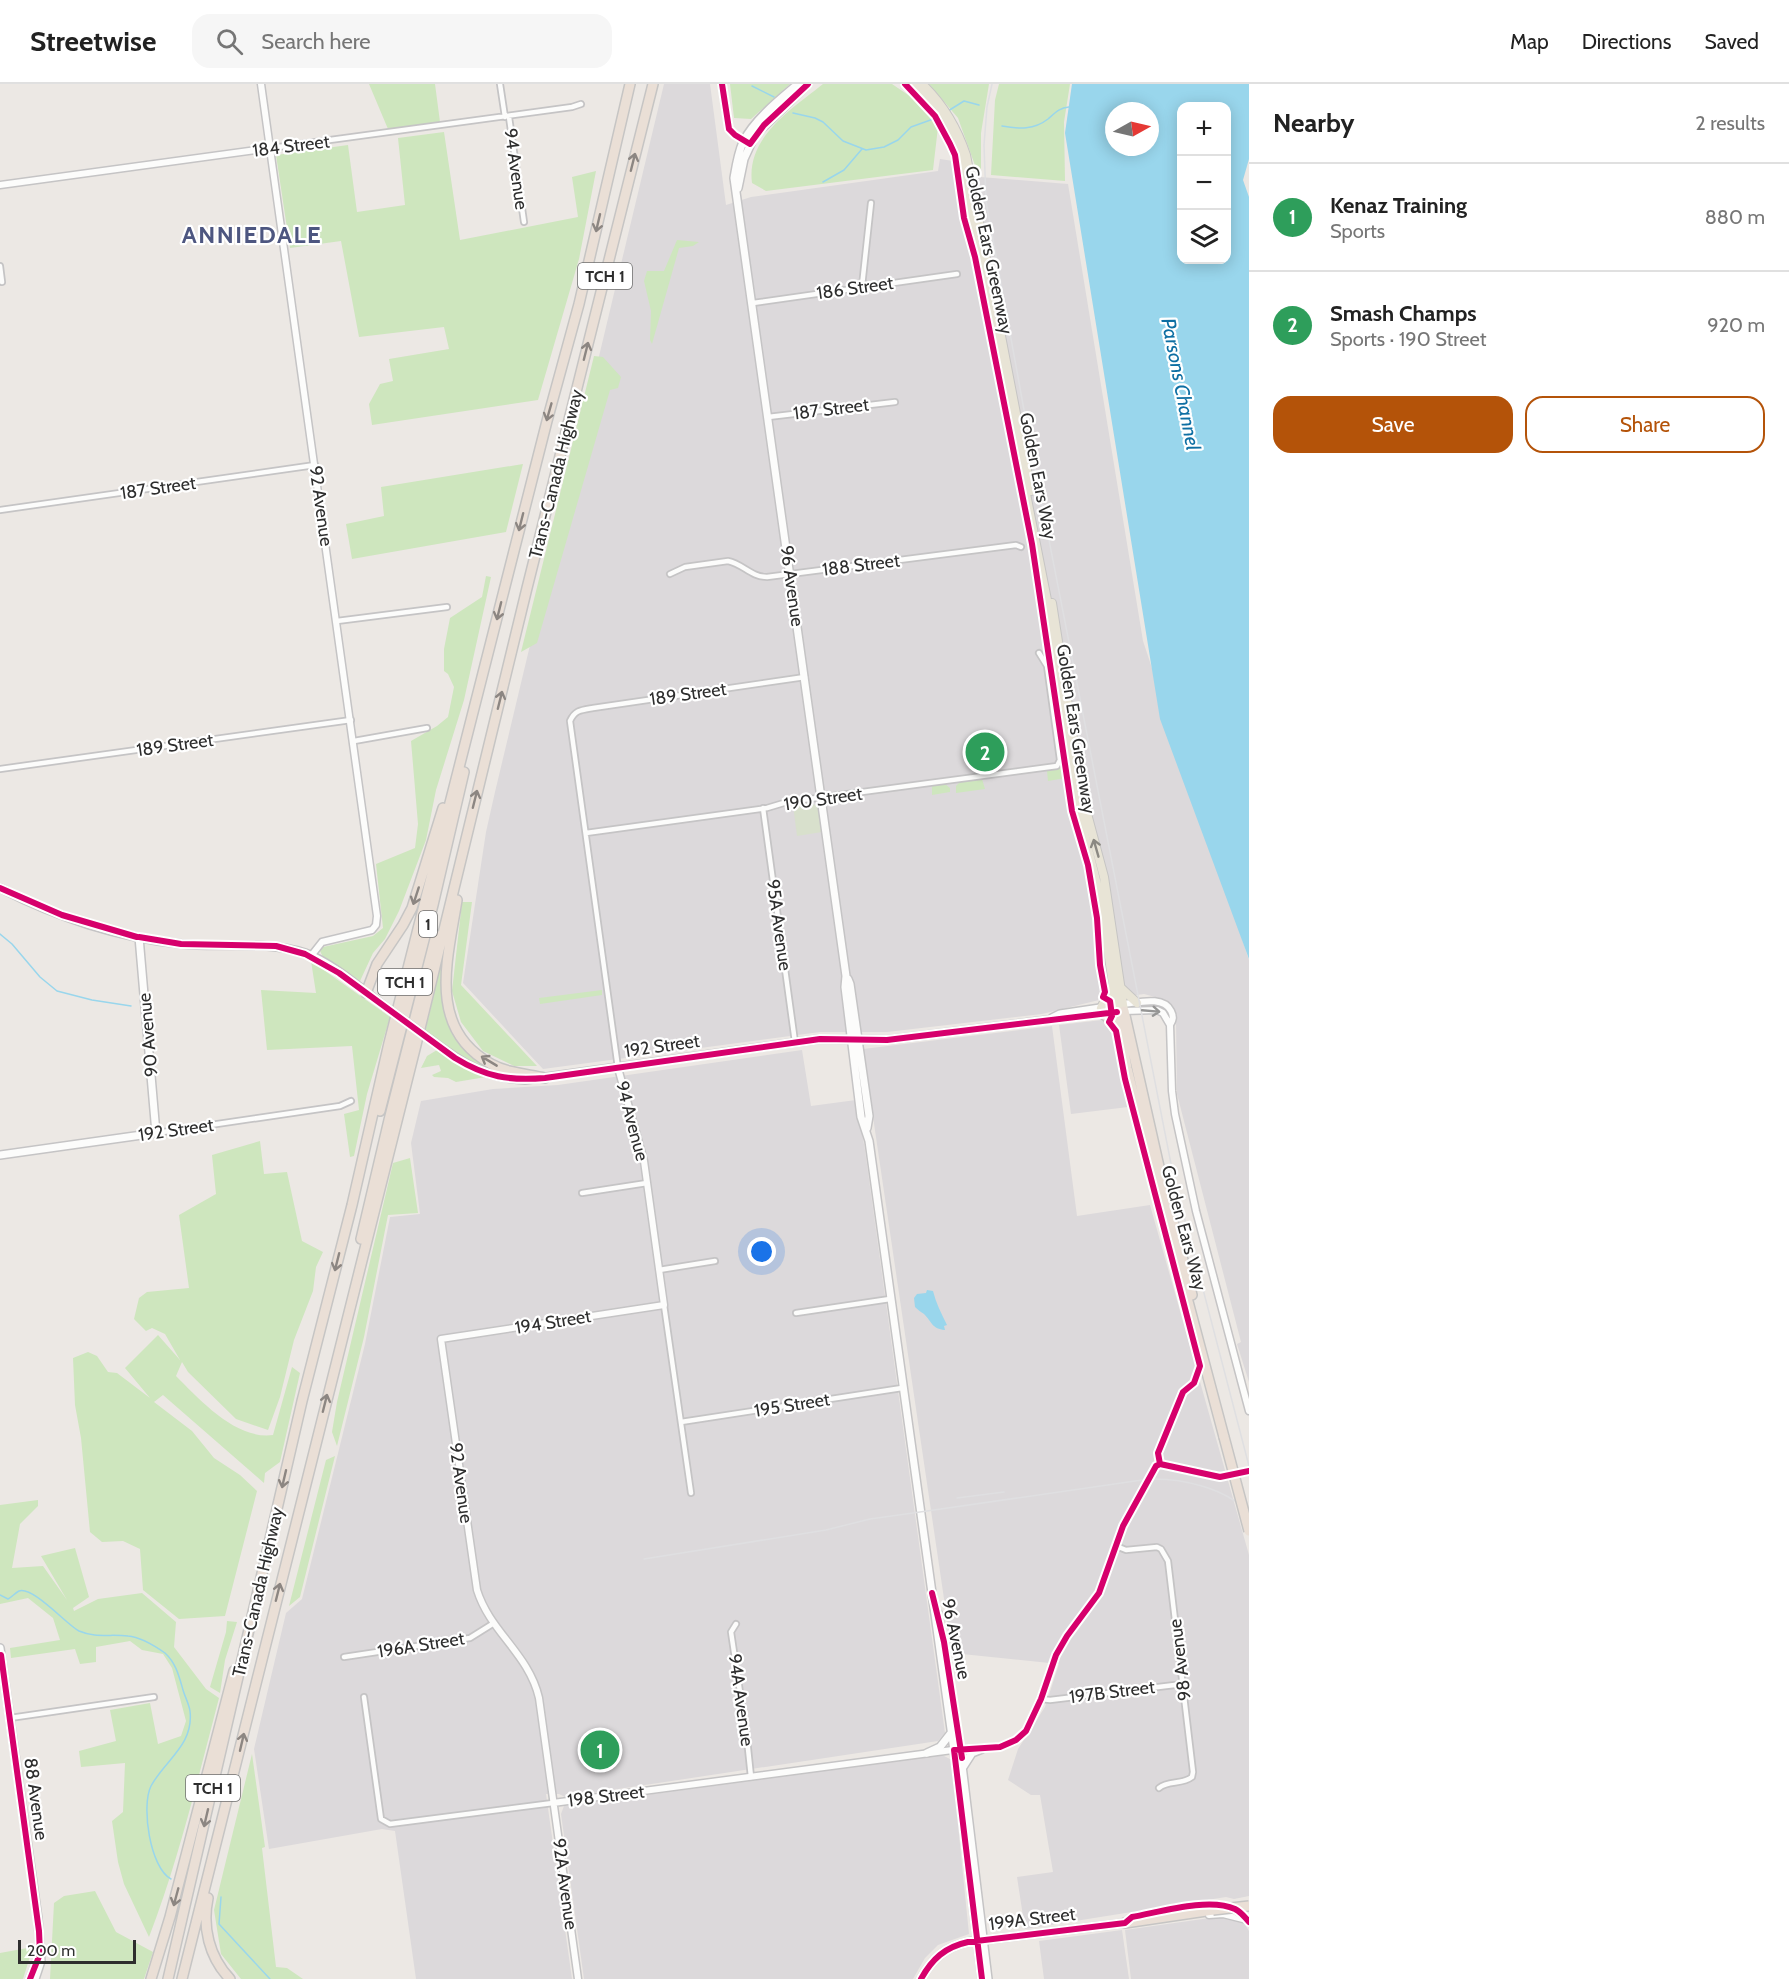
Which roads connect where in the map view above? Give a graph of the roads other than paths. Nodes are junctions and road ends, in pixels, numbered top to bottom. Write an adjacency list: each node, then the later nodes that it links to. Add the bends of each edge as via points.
1 (261, 84): 13 (street, 92 Avenue)
2 (500, 84): 11 (street, 94 Avenue)
3 (630, 84): 31 (highway, Trans-Canada Highway / TCH 1, one-way to 31, via 581,295)
4 (653, 84): 43 (highway, Trans-Canada Highway / TCH 1, one-way to 4)
5 (722, 84): 12 (street, via 729,129)
6 (798, 84): 12 (main road, via 754,126)
7 (808, 84): 12 (main road)
8 (912, 84): 9 (main road, Golden Ears Way)
9 (924, 89): 47 (main road, Golden Ears Way, via 954,143 962,170 1048,605 1075,798); 47 (main road, Golden Ears Way, one-way to 9, via 1104,877 1082,795 1058,633 970,168 958,132 944,108)
10 (581, 104): 11 (street, 184 Street)
11 (507, 117): 13 (street, 184 Street); 16 (street, 94 Avenue)
12 (747, 142): 21 (main road, 96 Avenue, via 737,197)
13 (271, 148): 14 (street, 184 Street); 24 (street, 92 Avenue)
14 (0, 185)
15 (871, 202): 20 (street)
16 (524, 222)
17 (0, 266): 19 (street)
18 (957, 274): 20 (street, 186 Street)
19 (2, 282)
20 (862, 286): 21 (street, 186 Street)
21 (753, 303): 23 (main road, 96 Avenue)
22 (895, 402): 23 (street, 187 Street)
23 (768, 417): 28 (main road, 96 Avenue)
24 (316, 465): 25 (street, 187 Street); 30 (street, 92 Avenue)
25 (0, 510)
26 (1021, 548): 28 (street, 188 Street, via 1016,545)
27 (670, 574): 28 (street, 188 Street, via 685,567 728,561 758,576)
28 (790, 574): 33 (main road, 96 Avenue)
29 (447, 607): 30 (street)
30 (337, 621): 35 (street, 92 Avenue)
31 (492, 640): 38 (highway, Trans-Canada Highway / TCH 1); 63 (highway, Trans-Canada Highway / 1, via 438,884)
32 (1039, 652): 40 (street, 190 Street, via 1047,666 1059,765)
33 (805, 677): 34 (street, 189 Street); 40 (main road, 96 Avenue)
34 (573, 714): 42 (street, 94 Avenue, via 570,721)
35 (351, 720): 37 (street, 92 Avenue); 39 (street, 189 Street)
36 (427, 728): 37 (street)
37 (354, 741): 46 (street, 92 Avenue, via 377,916 375,927 322,942)
38 (460, 760): 48 (highway, one-way to 48, via 412,908 377,964); 63 (highway, Trans-Canada Highway / TCH 1)
39 (0, 770)
40 (822, 798): 41 (street, 190 Street); 54 (main road, 96 Avenue)
41 (763, 808): 42 (street, 190 Street); 55 (street, 95A Avenue)
42 (586, 833): 56 (street, 94 Avenue)
43 (465, 843): 57 (highway, one-way to 43, via 491,1064 457,1030 448,1008 444,984); 100 (highway, Trans-Canada Highway / TCH 1, one-way to 43)
44 (0, 888): 45 (main road, 192 Street, via 62,915)
45 (139, 937): 46 (main road, 192 Street, via 181,944 282,947); 59 (main road, 90 Avenue)
46 (311, 956): 48 (main road, 192 Street)
47 (1117, 987): 49 (main road); 50 (main road, Golden Ears Way); 51 (main road)
48 (366, 993): 57 (main road, 192 Street, bridge, via 455,1058 486,1074 512,1079)
49 (1137, 1003): 50 (street, 192 Street); 52 (street, 192 Street, via 1166,1004 1173,1016)
50 (1120, 1008): 51 (main road, 192 Street); 52 (street, 192 Street, one-way to 52, via 1157,1010); 53 (highway, Golden Ears Way); 74 (highway, Golden Ears Way)
51 (1101, 1011): 53 (highway); 54 (main road, 192 Street, via 1060,1020 887,1040)
52 (1170, 1025): 72 (street, via 1175,1113 1196,1211)
53 (1119, 1026): 74 (highway, Golden Ears Way, via 1143,1132)
54 (855, 1039): 55 (main road, 192 Street); 66 (main road, 96 Avenue, via 861,1117 867,1130)
55 (795, 1042): 56 (main road, 192 Street)
56 (618, 1068): 57 (main road, 192 Street); 61 (street, 94 Avenue)
57 (545, 1078)
58 (351, 1101): 59 (street, 192 Street, via 333,1107)
59 (156, 1133): 60 (main road, 192 Street)
60 (0, 1155)
61 (647, 1183): 62 (street); 65 (street, 94 Avenue)
62 (582, 1193)
63 (352, 1205): 82 (highway, Trans-Canada Highway / TCH 1, one-way to 82)
64 (715, 1261): 65 (street)
65 (659, 1270): 67 (street, 94 Avenue)
66 (890, 1299): 68 (street); 71 (main road, 96 Avenue)
67 (664, 1305): 69 (street, 194 Street); 73 (street, 94 Avenue)
68 (796, 1313)
69 (441, 1339): 83 (street, 92 Avenue, via 475,1580 482,1604)
70 (1194, 1383): 75 (street, via 1183,1392 1158,1453)
71 (902, 1388): 73 (street, 195 Street); 81 (main road, 96 Avenue)
72 (1249, 1412)
73 (681, 1422): 77 (street, 94 Avenue)
74 (1227, 1437): 78 (highway, Golden Ears Way); 79 (highway, Golden Ears Way, bridge)
75 (1160, 1464): 76 (street, via 1220,1477); 80 (street, 198 Street, via 1153,1469)
76 (1249, 1472)
77 (691, 1493)
78 (1249, 1508)
79 (1249, 1531)
80 (1116, 1546): 87 (street, 98 Avenue, via 1126,1550 1157,1547 1168,1561); 90 (street, 198 Street, via 1099,1593 1056,1655)
81 (932, 1593): 92 (main road, 96 Avenue); 93 (main road, 96 Avenue, via 944,1642)
82 (257, 1597): 108 (highway, one-way to 108); 109 (highway, Trans-Canada Highway / TCH 1, one-way to 109)
83 (494, 1623): 86 (street, 196A Street, via 470,1638); 99 (street, 92A Avenue, via 524,1662 536,1686)
84 (736, 1624): 97 (street, 94A Avenue, via 731,1632)
85 (0, 1648): 91 (main road, 88 Avenue)
86 (344, 1657)
87 (1183, 1684): 90 (street, 197B Street); 98 (street, 98 Avenue, via 1192,1777)
88 (154, 1697): 91 (street)
89 (364, 1697): 99 (street, 198 Street, via 381,1819 390,1824)
90 (1041, 1699): 94 (street, 198 Street, via 1030,1726 1020,1737 1007,1745)
91 (10, 1718): 105 (main road, 88 Avenue)
92 (951, 1733): 93 (main road, 96 Avenue); 95 (main road, via 940,1747)
93 (957, 1749): 94 (street, 198 Street); 95 (street, 198 Street); 96 (main road, 96 Avenue); 104 (main road, 96 Avenue)
94 (982, 1749): 96 (main road, via 972,1753)
95 (927, 1753): 97 (street, 198 Street)
96 (963, 1767): 104 (main road, 96 Avenue)
97 (751, 1777): 99 (street, 198 Street)
98 (1159, 1788)
99 (553, 1803): 112 (street, 92A Avenue)
100 (223, 1820): 110 (highway, Trans-Canada Highway / TCH 1); 111 (highway, via 207,1902 206,1928 216,1960)
101 (1249, 1906): 103 (highway, bridge)
102 (1249, 1921): 103 (main road, 199A Street, via 1228,1907 1204,1905 1132,1917)
103 (1125, 1923): 104 (main road, 199A Street)
104 (980, 1941): 113 (main road, 199A Street, via 944,1951); 114 (main road, 96 Avenue); 115 (main road, 96 Avenue)
105 (40, 1954): 106 (main road); 107 (main road)
106 (30, 1979)
107 (35, 1979)
108 (151, 1979)
109 (168, 1979)
110 (182, 1979)
111 (230, 1979)
112 (578, 1979)
113 (921, 1979)
114 (982, 1979)
115 (988, 1979)

